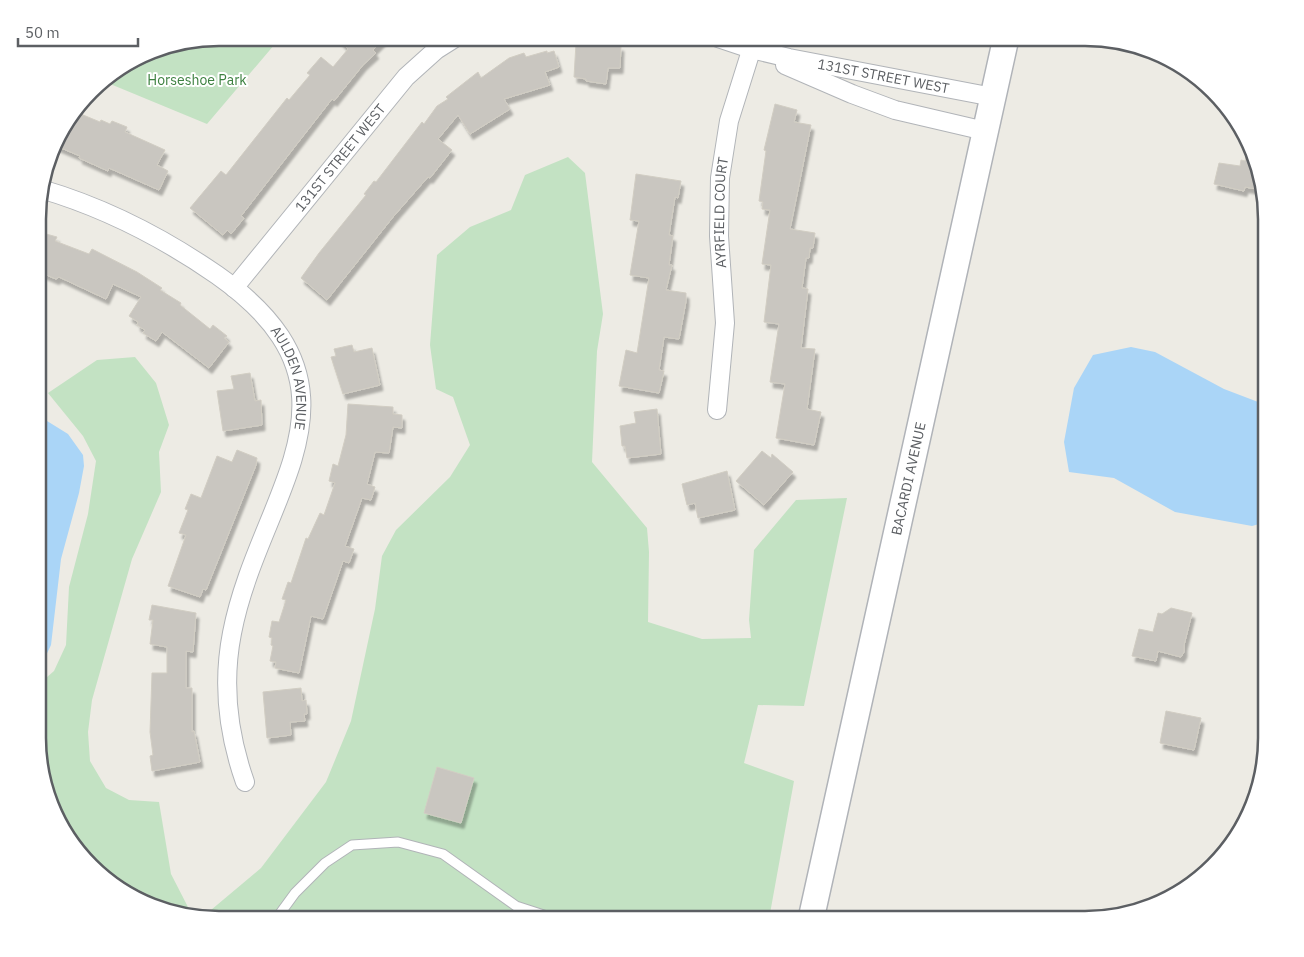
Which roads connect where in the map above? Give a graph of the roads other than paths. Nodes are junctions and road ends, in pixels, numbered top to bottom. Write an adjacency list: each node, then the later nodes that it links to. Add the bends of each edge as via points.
1 (441, 47): 9 (street, 131ST STREET WEST, via 406,77)
2 (752, 47): 10 (street, AYRFIELD COURT, via 729,121 720,178 719,236 725,323)
3 (759, 47): 7 (street, via 852,94 895,110)
4 (767, 47): 6 (street, 131ST STREET WEST)
5 (1004, 47): 6 (street, BACARDI AVENUE)
6 (992, 97): 7 (street, BACARDI AVENUE)
7 (985, 131): 14 (street, BACARDI AVENUE)
8 (49, 192): 9 (street, AULDEN AVENUE, via 145,229)
9 (234, 288): 11 (street, AULDEN AVENUE, via 268,319 285,344 296,372 302,403 297,449 237,611 228,654 229,719)
10 (718, 410)
11 (245, 782)
12 (282, 910): 13 (lane, via 294,893 325,862 352,846 398,842 443,854 516,906)
13 (529, 910)
14 (813, 911)

